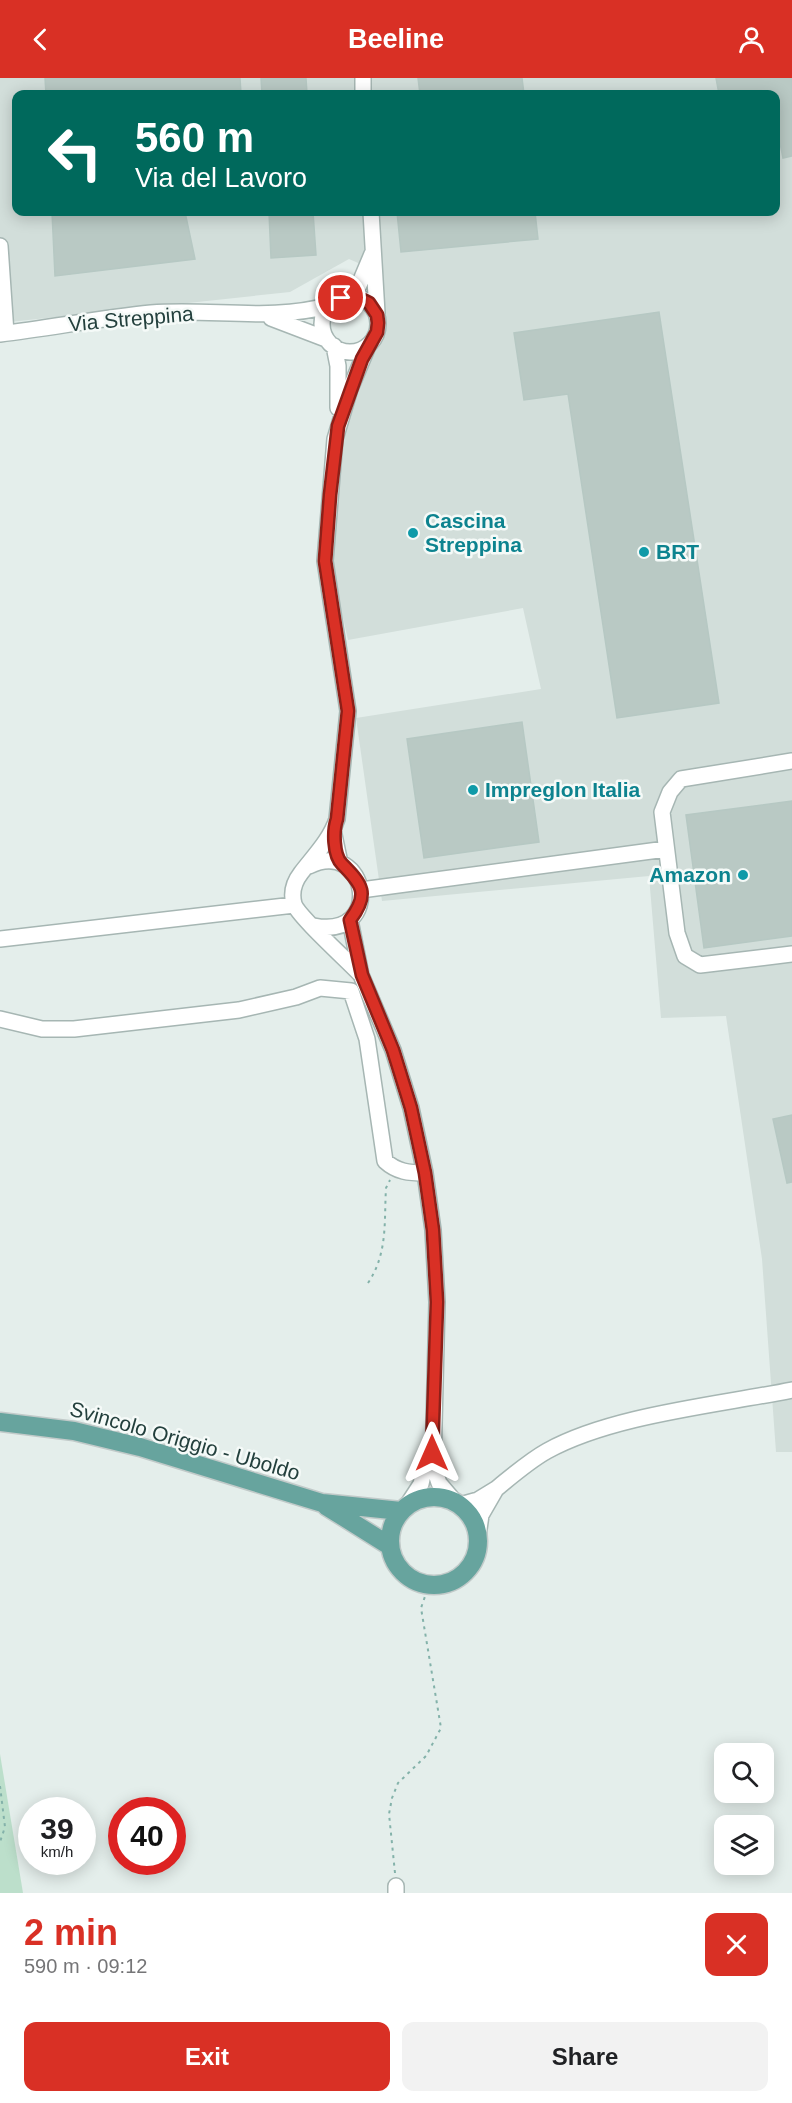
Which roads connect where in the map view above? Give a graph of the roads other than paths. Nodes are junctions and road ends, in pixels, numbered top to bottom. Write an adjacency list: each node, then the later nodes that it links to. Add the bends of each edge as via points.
1 (371, 216): 3 (street)
2 (0, 246): 8 (street)
3 (373, 248): 4 (street, via 359,285); 7 (street)
4 (348, 296): 5 (street); 7 (street, via 362,299)
5 (330, 305): 6 (street, Via Streppina, via 307,312); 9 (street, via 322,321)
6 (262, 315): 8 (street, Via Streppina, via 152,313); 9 (street, Via Streppina)
7 (377, 315): 10 (street, via 377,332)
8 (3, 334)
9 (330, 342): 10 (street, via 351,352); 11 (street, via 338,366)
10 (368, 346): 11 (street)
11 (338, 426): 13 (street, via 325,561 348,711)
12 (792, 762): 14 (street, via 681,779 670,792 662,812)
13 (333, 830): 15 (street); 16 (street)
14 (666, 849): 17 (street); 22 (street, via 677,933 685,956 700,964)
15 (340, 863): 16 (street, via 329,860); 17 (street, via 357,879)
16 (309, 866): 18 (street, via 296,880 292,892)
17 (361, 890): 19 (street, via 361,903)
18 (294, 905): 20 (street); 21 (street)
19 (350, 920): 20 (street, via 340,927); 23 (street)
20 (314, 927): 23 (street)
21 (0, 939)
22 (792, 954)
23 (363, 978): 24 (street); 26 (street, via 393,1050)
24 (351, 991): 25 (street, via 320,988 239,1010 74,1029 42,1029); 26 (street, via 370,1056 385,1161 401,1171)
25 (0, 1019)
26 (425, 1173): 29 (street, via 437,1302)
27 (792, 1390): 30 (street, via 638,1420 584,1435 547,1451)
28 (0, 1422): 31 (main road, Svincolo Origgio - Uboldo, via 74,1431)
29 (431, 1440): 32 (street, via 436,1476); 33 (street, via 421,1484)
30 (496, 1489): 32 (street, via 478,1500); 34 (street, via 481,1515)
31 (322, 1503): 33 (main road, Svincolo Origgio - Uboldo); 35 (main road, Svincolo Origgio - Uboldo)
32 (458, 1504): 33 (main road, via 427,1497); 34 (main road, via 471,1516)
33 (404, 1508): 35 (main road, via 393,1524)
34 (478, 1536): 35 (main road, via 476,1553 462,1575 446,1583 429,1585 405,1574 396,1564)
35 (390, 1546)

